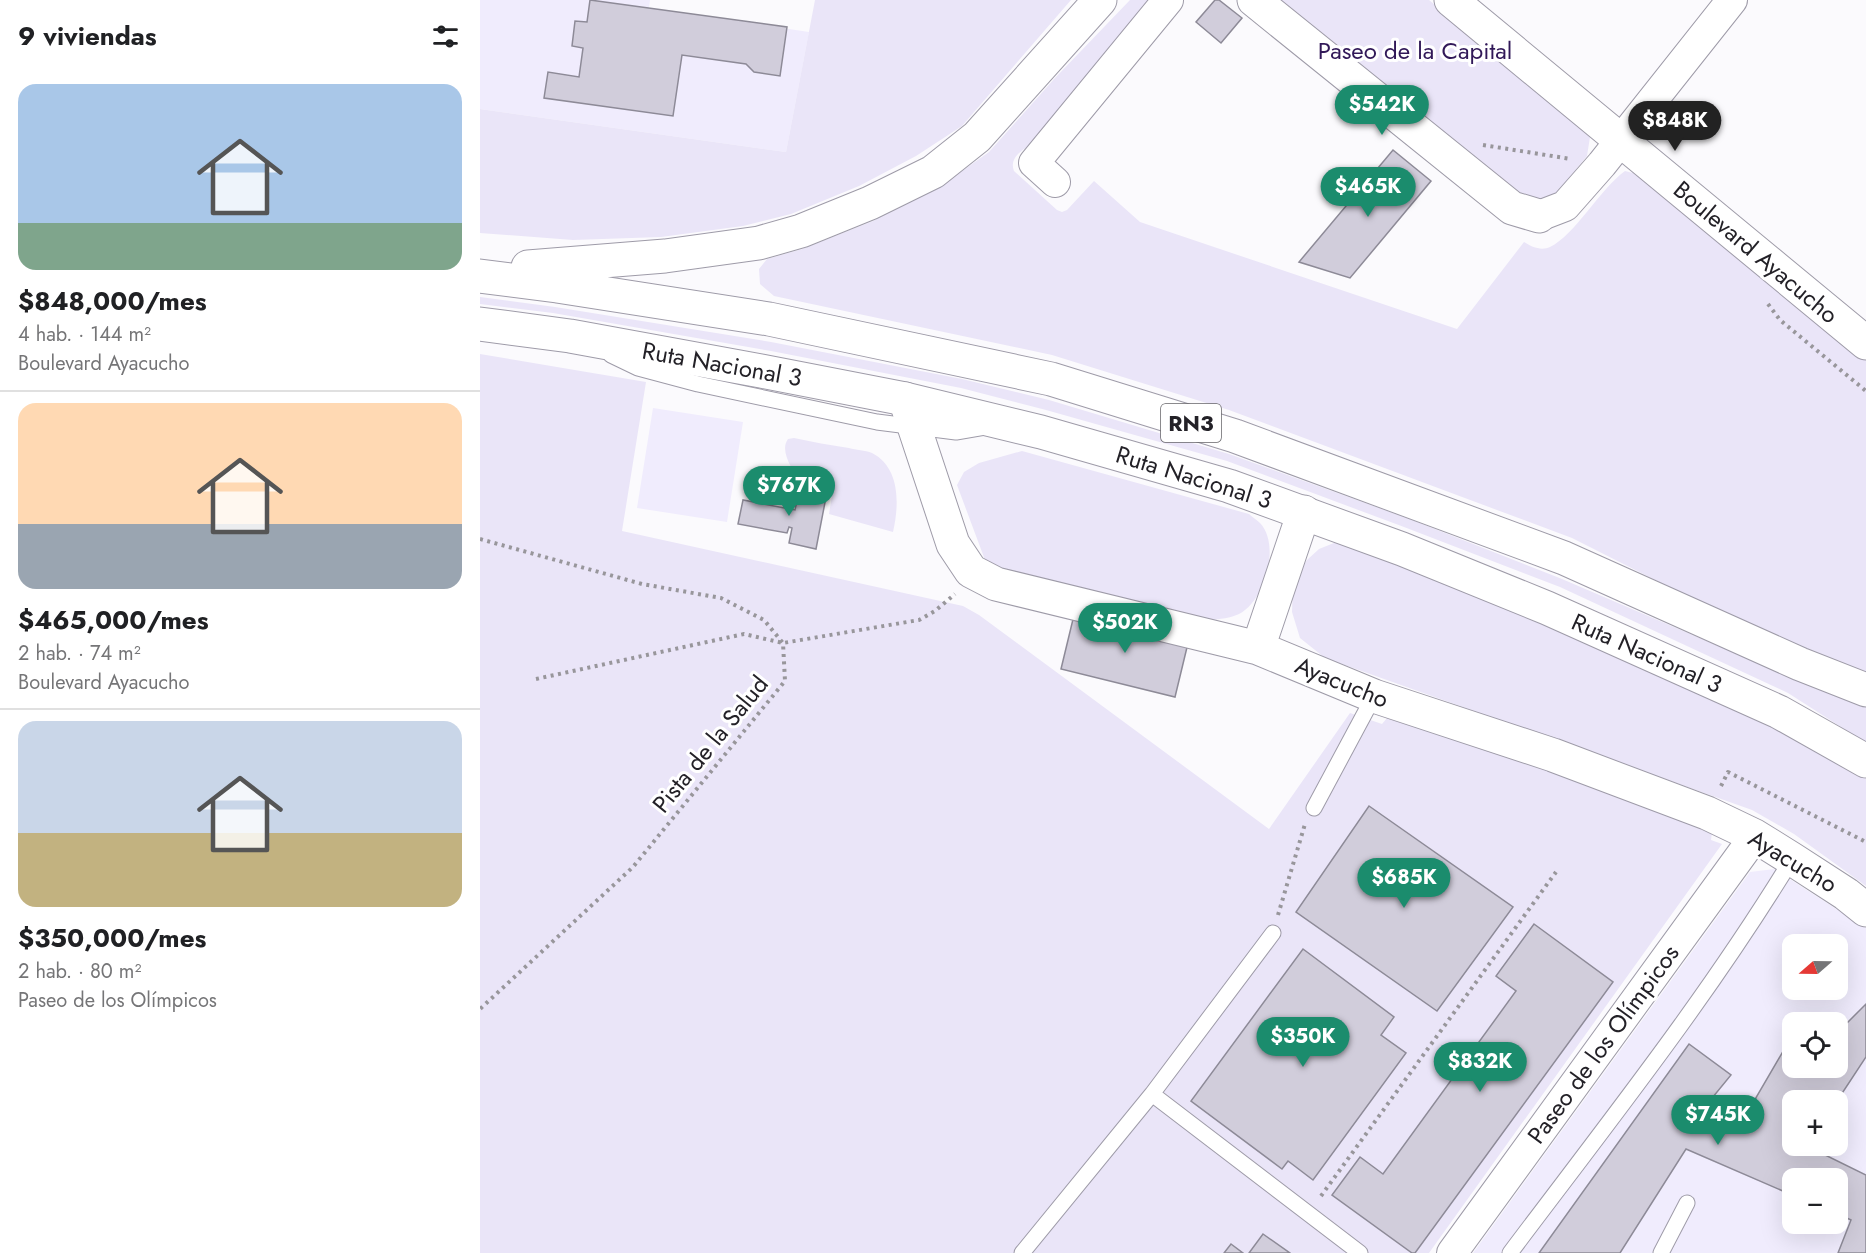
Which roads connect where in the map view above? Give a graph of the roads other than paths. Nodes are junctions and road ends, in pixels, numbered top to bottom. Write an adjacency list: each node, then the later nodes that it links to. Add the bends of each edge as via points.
1 (1100, 0): 9 (main road, via 977,137 933,172 870,203 759,243 665,256)
2 (1168, 0): 7 (street, via 1034,163)
3 (1254, 0): 8 (main road, via 1512,208)
4 (1451, 0): 6 (main road, Boulevard Ayacucho)
5 (1732, 0): 6 (street)
6 (1620, 140): 8 (street, via 1565,206); 12 (main road, Boulevard Ayacucho)
7 (1055, 182)
8 (1539, 216)
9 (480, 270)
10 (480, 276): 16 (main road, Ruta Nacional 3 / RN3, via 769,319 1051,379 1235,436 1553,554)
11 (480, 324): 13 (main road, Ruta Nacional 3 / RN3, via 761,370)
12 (1866, 343)
13 (909, 413): 14 (main road, Ruta Nacional 3 / RN3, via 1007,424 1222,483); 15 (main road, Ayacucho, via 953,544 971,571 996,584)
14 (1304, 512): 15 (main road); 18 (main road, Ruta Nacional 3 / RN3, via 1558,612 1779,712)
15 (1258, 648): 17 (main road, Ayacucho)
16 (1866, 690)
17 (1374, 696): 19 (lane); 20 (main road, Ayacucho, via 1553,755 1707,813)
18 (1866, 761)
19 (1314, 808)
20 (1755, 836): 21 (main road, Ayacucho); 28 (street, Paseo de los Olímpicos)
21 (1792, 859): 22 (main road, Ayacucho); 29 (lane, via 1692,1009)
22 (1866, 910)
23 (1273, 933): 24 (lane)
24 (1152, 1094): 26 (lane); 27 (lane)
25 (1687, 1203): 30 (lane)
26 (1022, 1253)
27 (1360, 1253)
28 (1452, 1253)
29 (1510, 1253)
30 (1660, 1253)

